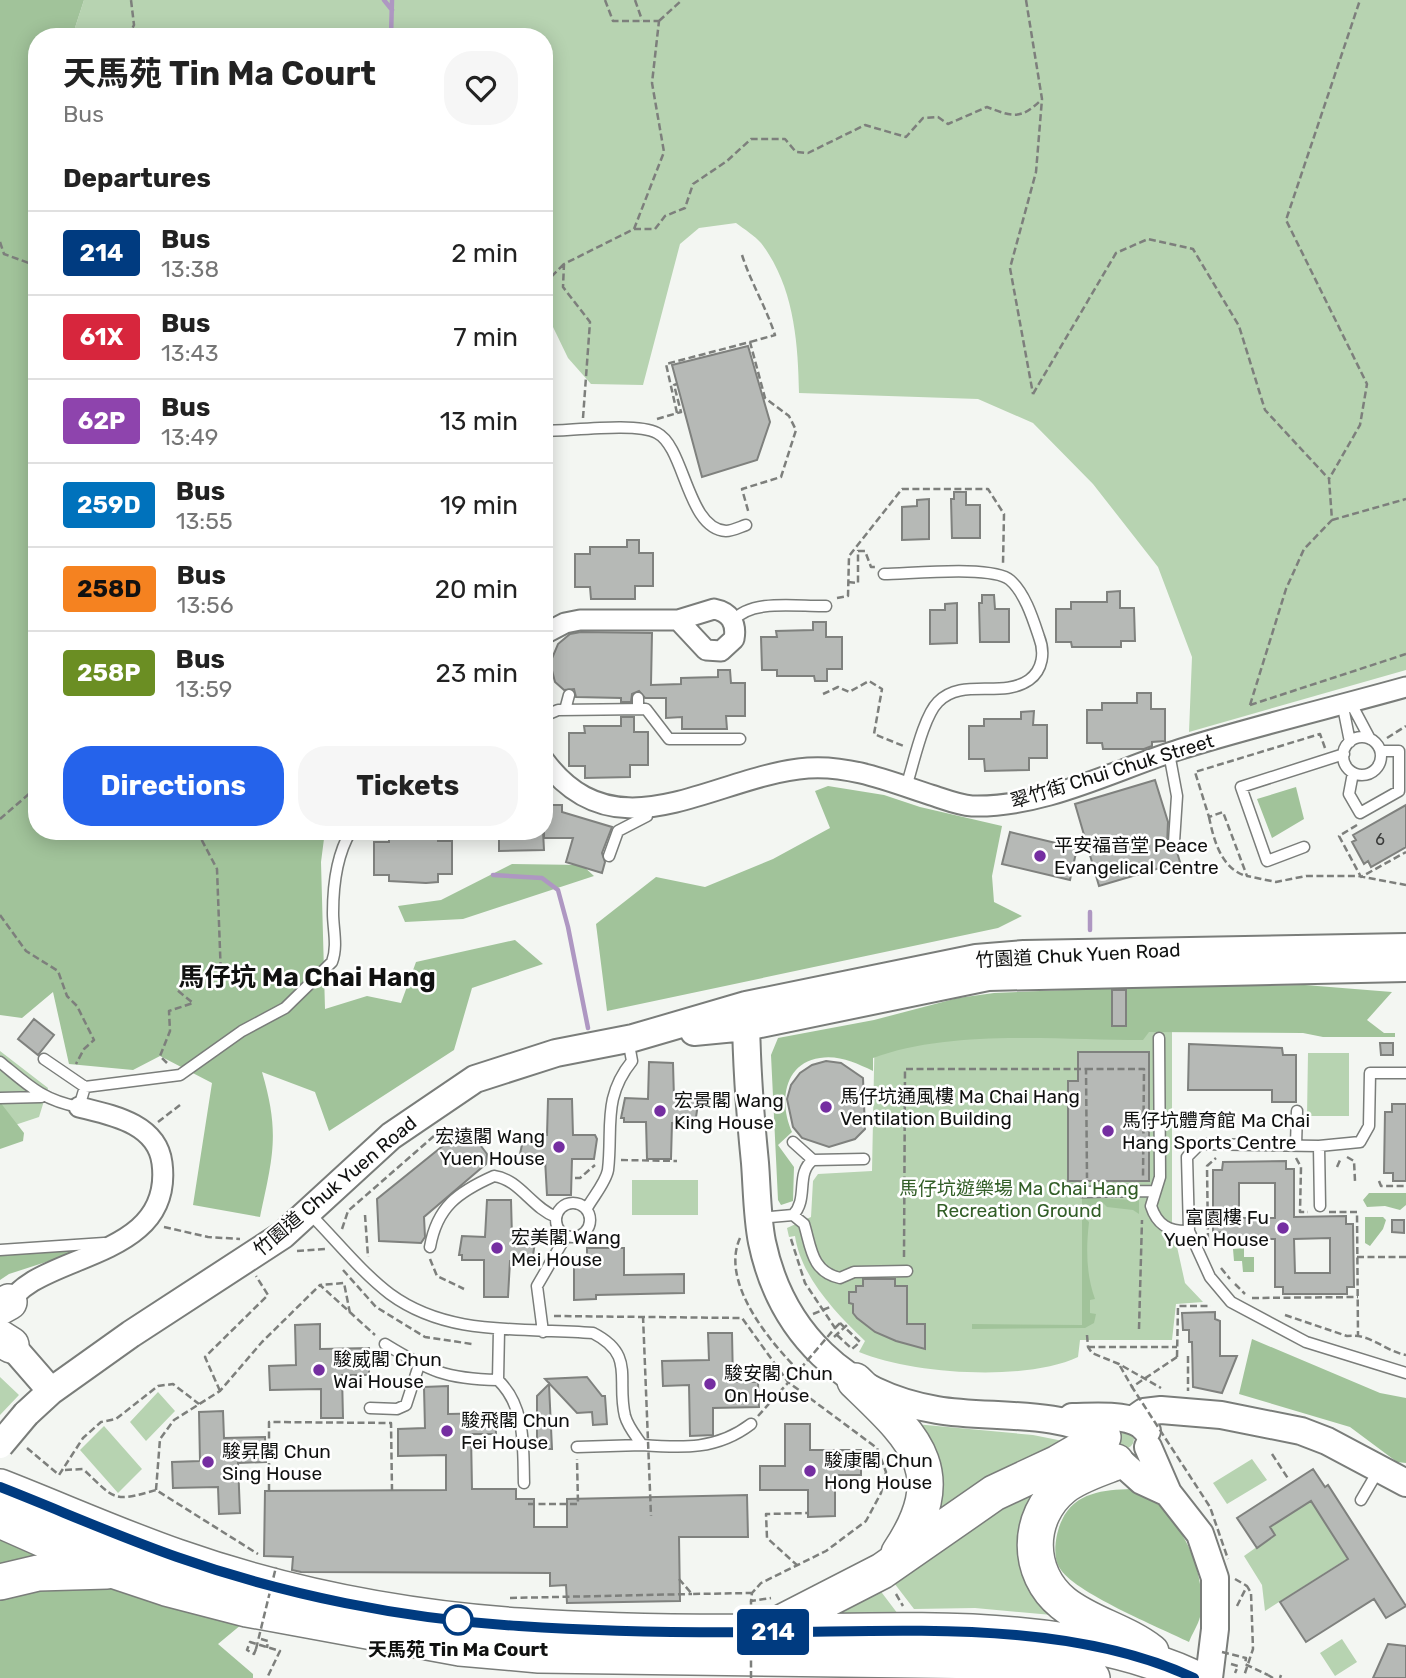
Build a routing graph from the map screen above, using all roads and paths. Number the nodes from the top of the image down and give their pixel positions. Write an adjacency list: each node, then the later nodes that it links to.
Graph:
1 (131, 0): 9 (path)
2 (605, 0): 7 (path)
3 (635, 0): 7 (path)
4 (682, 0): 8 (path)
5 (1026, 0): 10 (path)
6 (1360, 0): 23 (path)
7 (642, 22): 8 (path)
8 (659, 22): 11 (path)
9 (132, 28)
10 (1042, 99): 11 (path); 23 (path)
11 (634, 229): 15 (path)
12 (0, 242): 14 (path)
13 (742, 255): 17 (path)
14 (28, 263)
15 (564, 264): 16 (path); 21 (path)
16 (553, 275)
17 (750, 342): 19 (path); 26 (path)
18 (677, 384): 19 (path)
19 (677, 413): 20 (path)
20 (638, 427): 21 (lane); 26 (lane)
21 (582, 430): 22 (lane)
22 (553, 431)
23 (1329, 480): 25 (path)
24 (1406, 499): 25 (path)
25 (1332, 520): 34 (path)
26 (746, 525)
27 (1003, 567): 29 (path)
28 (883, 570): 29 (path); 55 (lane)
29 (848, 582): 30 (path)
30 (831, 606): 32 (lane)
31 (678, 620): 32 (street); 32 (street); 33 (street)
32 (733, 621)
33 (553, 629)
34 (1406, 654)
35 (1406, 687): 39 (street, 翠竹街 Chui Chuk Street)
36 (823, 694): 49 (path)
37 (569, 695): 41 (lane)
38 (638, 698): 40 (lane)
39 (1347, 703): 46 (lane); 47 (lane); 51 (street, 翠竹街 Chui Chuk Street)
40 (638, 709): 41 (lane); 44 (lane)
41 (565, 710): 42 (lane)
42 (553, 713)
43 (1406, 726): 45 (path)
44 (740, 739)
45 (1384, 739)
46 (1371, 740): 47 (lane); 50 (lane)
47 (1350, 741): 52 (lane)
48 (1330, 747): 58 (path)
49 (909, 748)
50 (1381, 751): 54 (lane); 54 (lane)
51 (1169, 753): 55 (street, 翠竹街 Chui Chuk Street); 63 (lane)
52 (1344, 754): 54 (lane); 64 (lane)
53 (553, 770): 57 (street, 翠竹街 Chui Chuk Street)
54 (1353, 773)
55 (906, 787): 57 (street, 翠竹街 Chui Chuk Street)
56 (28, 795): 59 (path)
57 (647, 809): 66 (lane)
58 (1209, 817): 67 (path); 67 (path)
59 (0, 819)
60 (1361, 823): 68 (path)
61 (202, 840): 80 (path)
62 (348, 840): 80 (lane)
63 (1174, 842)
64 (1304, 847)
65 (1406, 852): 68 (path)
66 (610, 856)
67 (1247, 876): 68 (path)
68 (1361, 877): 69 (path)
69 (1406, 885)
70 (0, 915): 81 (path)
71 (1406, 947): 73 (main road, 竹園道 Chuk Yuen Road)
72 (1406, 968): 73 (main road, 竹園道 Chuk Yuen Road)
73 (746, 1016): 74 (main road, 竹園道 Chuk Yuen Road); 116 (main road)
74 (631, 1038): 96 (lane); 112 (main road, 竹園道 Chuk Yuen Road)
75 (1159, 1038): 107 (lane)
76 (44, 1059): 81 (lane)
77 (0, 1062): 83 (lane)
78 (1086, 1069): 102 (path); 106 (path); 136 (path)
79 (1406, 1073): 92 (lane)
80 (180, 1075): 82 (lane)
81 (70, 1077): 82 (lane)
82 (85, 1087): 86 (lane)
83 (41, 1097): 84 (lane); 86 (lane)
84 (0, 1098)
85 (180, 1105): 88 (path)
86 (79, 1107): 125 (street)
87 (1297, 1111): 91 (lane)
88 (153, 1125)
89 (442, 1128): 119 (path)
90 (793, 1142): 97 (lane)
91 (1296, 1145): 92 (lane); 118 (lane)
92 (1319, 1146): 109 (lane)
93 (1220, 1157): 124 (path)
94 (1296, 1158): 99 (path)
95 (864, 1159): 97 (lane)
96 (608, 1160): 98 (path); 101 (path); 110 (lane)
97 (813, 1160): 114 (lane)
98 (677, 1161)
99 (1301, 1167)
100 (1337, 1167): 103 (path)
101 (575, 1178)
102 (1099, 1178)
103 (1355, 1181)
104 (1379, 1181): 105 (path)
105 (1406, 1186)
106 (1142, 1191): 107 (lane); 108 (lane); 153 (path)
107 (1154, 1191): 118 (lane)
108 (1083, 1192)
109 (1320, 1206)
110 (587, 1208): 115 (lane); 120 (lane)
111 (1344, 1212): 131 (path)
112 (309, 1213): 154 (lane); 174 (main road, 竹園道 Chuk Yuen Road)
113 (365, 1215): 129 (path)
114 (793, 1215): 116 (lane); 136 (lane)
115 (556, 1217): 120 (lane); 126 (lane)
116 (760, 1218): 170 (main road)
117 (156, 1225): 123 (path)
118 (1189, 1231): 168 (lane)
119 (345, 1235)
120 (566, 1236): 155 (lane)
121 (740, 1236): 167 (path)
122 (781, 1240): 152 (path, bridge)
123 (244, 1241)
124 (1208, 1243)
125 (114, 1245): 128 (lane); 143 (street)
126 (430, 1247): 139 (path)
127 (325, 1249): 130 (path)
128 (0, 1250)
129 (360, 1252)
130 (287, 1253)
131 (1357, 1257): 132 (path); 141 (path)
132 (1406, 1257)
133 (1218, 1265): 142 (path)
134 (342, 1269): 160 (path)
135 (264, 1270): 137 (path)
136 (906, 1271)
137 (256, 1276)
138 (320, 1285): 147 (path); 147 (path); 173 (path)
139 (464, 1289)
140 (268, 1296): 173 (path)
141 (1357, 1297): 142 (path); 157 (path)
142 (1250, 1298): 144 (path)
143 (5, 1304): 158 (street)
144 (1261, 1304)
145 (1211, 1306): 162 (path)
146 (830, 1307): 148 (path)
147 (350, 1313): 159 (path)
148 (810, 1315)
149 (1284, 1315): 157 (path)
150 (643, 1316): 196 (path, bridge)
151 (847, 1325): 152 (path, bridge)
152 (835, 1328): 167 (path, bridge)
153 (1139, 1329)
154 (499, 1330): 155 (lane); 169 (lane)
155 (542, 1332): 181 (lane)
156 (1087, 1335): 161 (path)
157 (1358, 1335): 163 (path)
158 (5, 1342): 174 (main road)
159 (385, 1344): 166 (lane)
160 (472, 1344)
161 (1088, 1347): 162 (path); 165 (path)
162 (1177, 1347): 171 (path, bridge)
163 (1406, 1355)
164 (1188, 1356): 176 (path)
165 (1119, 1364): 171 (path); 172 (path)
166 (419, 1365): 169 (lane); 177 (lane)
167 (799, 1371): 178 (path, bridge)
168 (1406, 1373)
169 (498, 1380): 187 (lane)
170 (855, 1381): 179 (main road); 202 (highway)
171 (1132, 1387): 199 (path, bridge)
172 (1164, 1390)
173 (220, 1391): 175 (path)
174 (48, 1393): 180 (main road, 竹園道 Chuk Yuen Road, bridge)
175 (199, 1404): 184 (path); 189 (path)
176 (1191, 1407): 179 (main road); 185 (main road)
177 (370, 1408)
178 (751, 1424): 181 (lane)
179 (1127, 1441): 199 (main road); 202 (highway); 214 (highway)
180 (10, 1443): 184 (path)
181 (642, 1445): 182 (lane)
182 (577, 1447): 194 (path)
183 (1272, 1454): 186 (path)
184 (63, 1470): 189 (path)
185 (1378, 1470): 188 (main road); 193 (lane)
186 (1289, 1480)
187 (524, 1483)
188 (1406, 1483)
189 (156, 1490): 197 (path)
190 (392, 1490): 191 (path)
191 (269, 1491)
192 (4, 1495): 201 (highway); 209 (highway)
193 (1361, 1500)
194 (528, 1504)
195 (807, 1513): 200 (path)
196 (651, 1516)
197 (265, 1559)
198 (277, 1559): 212 (path, bridge)
199 (1218, 1561): 211 (main road)
200 (798, 1566)
201 (115, 1571): 204 (highway); 219 (highway)
202 (892, 1576): 207 (path); 209 (highway)
203 (679, 1580): 205 (path)
204 (0, 1582)
205 (692, 1594): 206 (path); 209 (path)
206 (505, 1599)
207 (902, 1604)
208 (1233, 1613): 216 (path)
209 (756, 1617): 214 (highway); 218 (path, bridge)
210 (268, 1641): 212 (path)
211 (1214, 1644): 220 (main road); 221 (main road); 222 (path, bridge)
212 (267, 1648): 217 (path)
213 (1231, 1664): 215 (path)
214 (1182, 1672)
215 (1235, 1673)
216 (1244, 1676)
217 (267, 1678)
218 (751, 1678)
219 (1092, 1678)
220 (1202, 1678)
221 (1209, 1678)
222 (1273, 1678)

